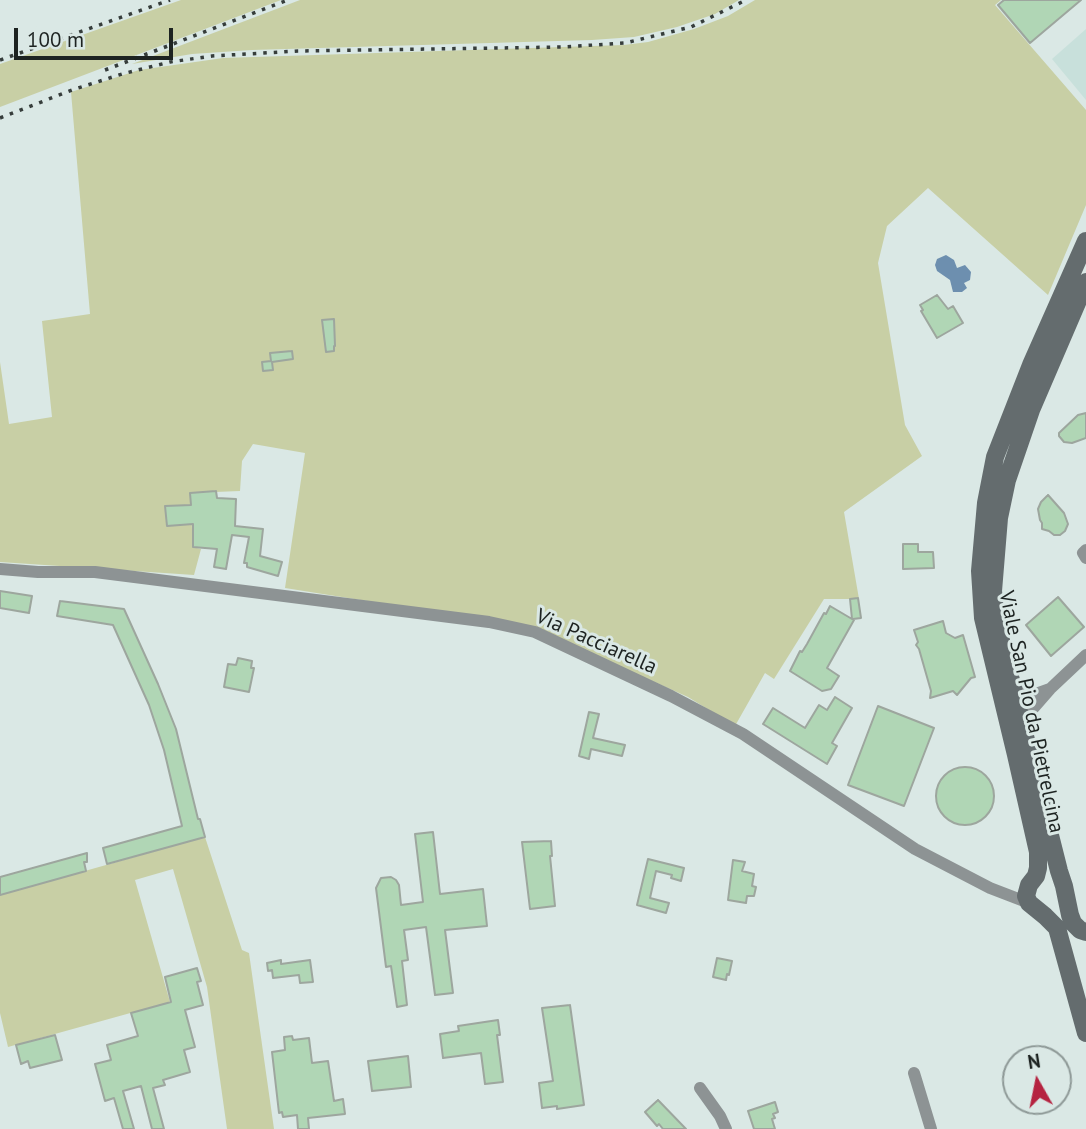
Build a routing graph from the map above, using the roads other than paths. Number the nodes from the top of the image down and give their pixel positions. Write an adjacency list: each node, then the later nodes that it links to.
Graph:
1 (1086, 241): 9 (main road, Viale San Pio da Pietrelcina)
2 (1086, 282): 5 (main road, Viale San Pio da Pietrelcina)
3 (0, 569): 9 (street, Via Pacciarella)
4 (1086, 655): 6 (street)
5 (1013, 687): 6 (street); 7 (main road, Viale San Pio da Pietrelcina)
6 (1050, 689): 7 (street)
7 (1023, 726): 8 (main road, Viale San Pio da Pietrelcina)
8 (1061, 879): 9 (main road); 10 (main road, Viale San Pio da Pietrelcina)
9 (1031, 888): 11 (main road)
10 (1086, 932)
11 (1068, 966): 12 (main road); 13 (main road)
12 (1086, 975)
13 (1086, 1033)
14 (914, 1073): 17 (street)
15 (700, 1088): 16 (street)
16 (726, 1129)
17 (931, 1129)

